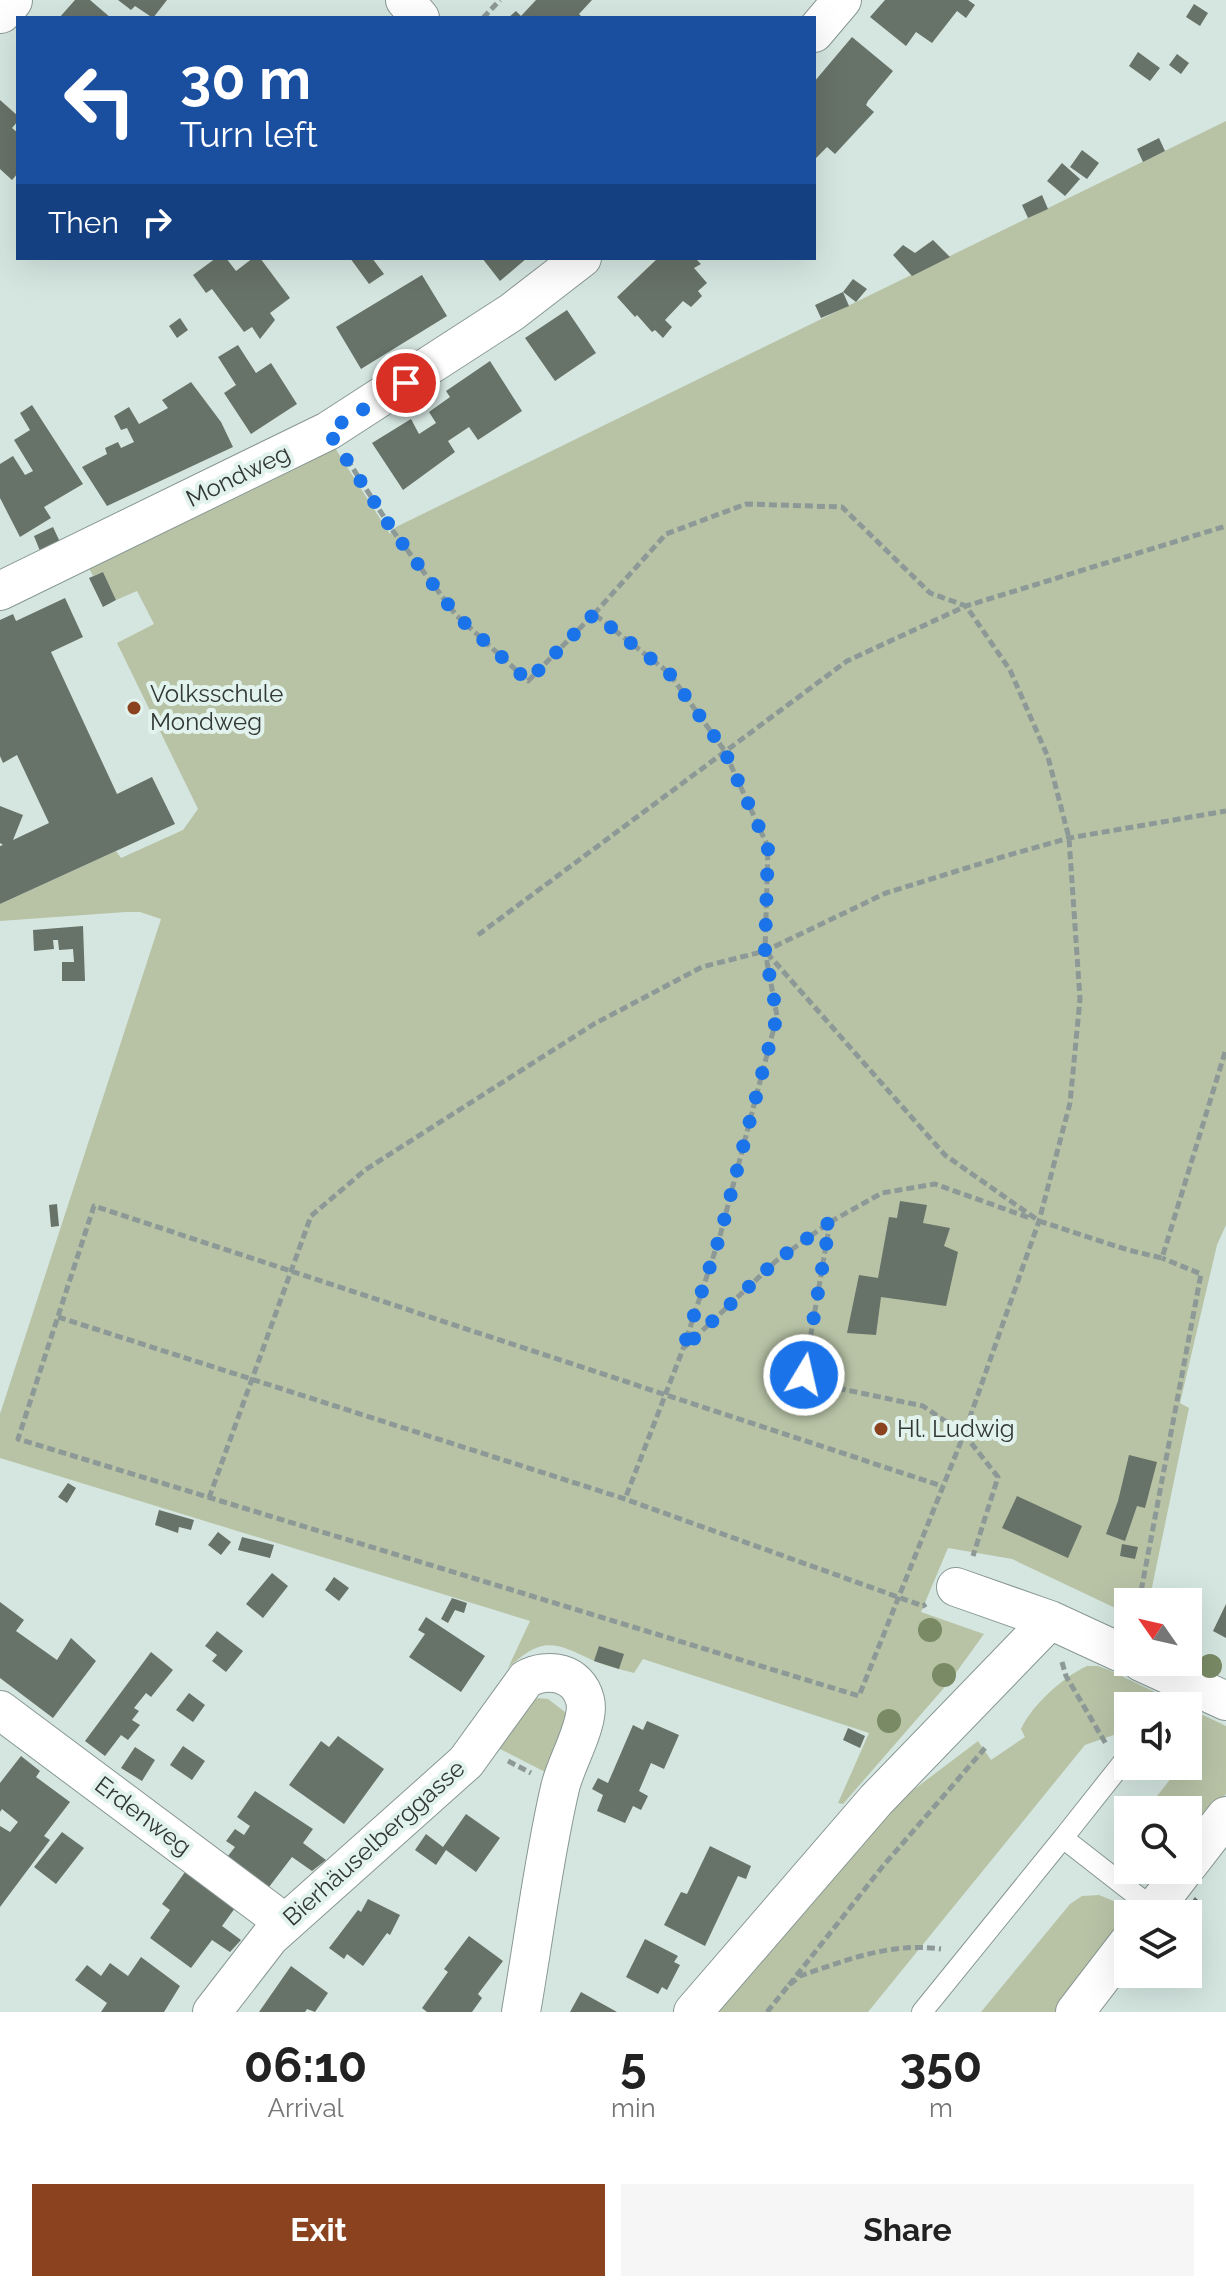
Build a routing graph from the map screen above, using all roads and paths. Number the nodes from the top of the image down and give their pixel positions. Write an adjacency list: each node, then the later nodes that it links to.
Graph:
1 (10, 0): 5 (street)
2 (405, 0): 6 (street)
3 (500, 0): 7 (path)
4 (842, 0): 8 (street)
5 (0, 11)
6 (418, 16)
7 (485, 16)
8 (816, 31)
9 (579, 260): 10 (street, Mondweg)
10 (328, 431): 12 (street, Mondweg); 14 (path)
11 (1226, 526): 13 (path)
12 (0, 591)
13 (966, 606): 14 (path); 15 (path); 17 (path)
14 (594, 614): 15 (path)
15 (724, 750): 18 (path); 19 (path)
16 (1226, 811): 17 (path)
17 (1069, 838): 19 (path); 21 (path)
18 (478, 935)
19 (765, 951): 21 (path); 24 (path); 26 (path)
20 (1226, 1049): 23 (path)
21 (1039, 1221): 22 (path); 23 (path); 29 (path)
22 (830, 1222): 26 (path); 29 (path)
23 (1162, 1258): 34 (path)
24 (291, 1270): 25 (path); 27 (path); 28 (path)
25 (58, 1317): 27 (path); 31 (path)
26 (683, 1349): 28 (path)
27 (249, 1380): 31 (path); 32 (path)
28 (666, 1393): 30 (path); 32 (path)
29 (964, 1434): 30 (path); 33 (path)
30 (942, 1486): 35 (path)
31 (209, 1498): 35 (path)
32 (625, 1499): 35 (path)
33 (956, 1587): 35 (path); 36 (street)
34 (1142, 1588)
35 (897, 1596)
36 (1050, 1620): 37 (street); 43 (path); 58 (street)
37 (1114, 1650)
38 (1172, 1676): 39 (street)
39 (1226, 1701)
40 (0, 1710): 52 (street, Erdenweg)
41 (479, 1746): 45 (path); 45 (street, Bierhäuselberggasse); 52 (street, Bierhäuselberggasse)
42 (985, 1748): 55 (path)
43 (1114, 1751)
44 (1114, 1774): 47 (lane)
45 (560, 1788): 57 (street, Bierhäuselberggasse)
46 (1226, 1816): 48 (street)
47 (1063, 1838): 50 (lane); 53 (lane)
48 (1202, 1847)
49 (1173, 1884): 51 (street)
50 (1138, 1900)
51 (1161, 1900)
52 (285, 1923): 56 (street, Bierhäuselberggasse)
53 (970, 1953): 55 (path); 60 (lane)
54 (1114, 1961): 61 (street)
55 (789, 1985): 59 (path)
56 (212, 2012)
57 (521, 2012)
58 (693, 2012)
59 (767, 2012)
60 (922, 2012)
61 (1075, 2012)

